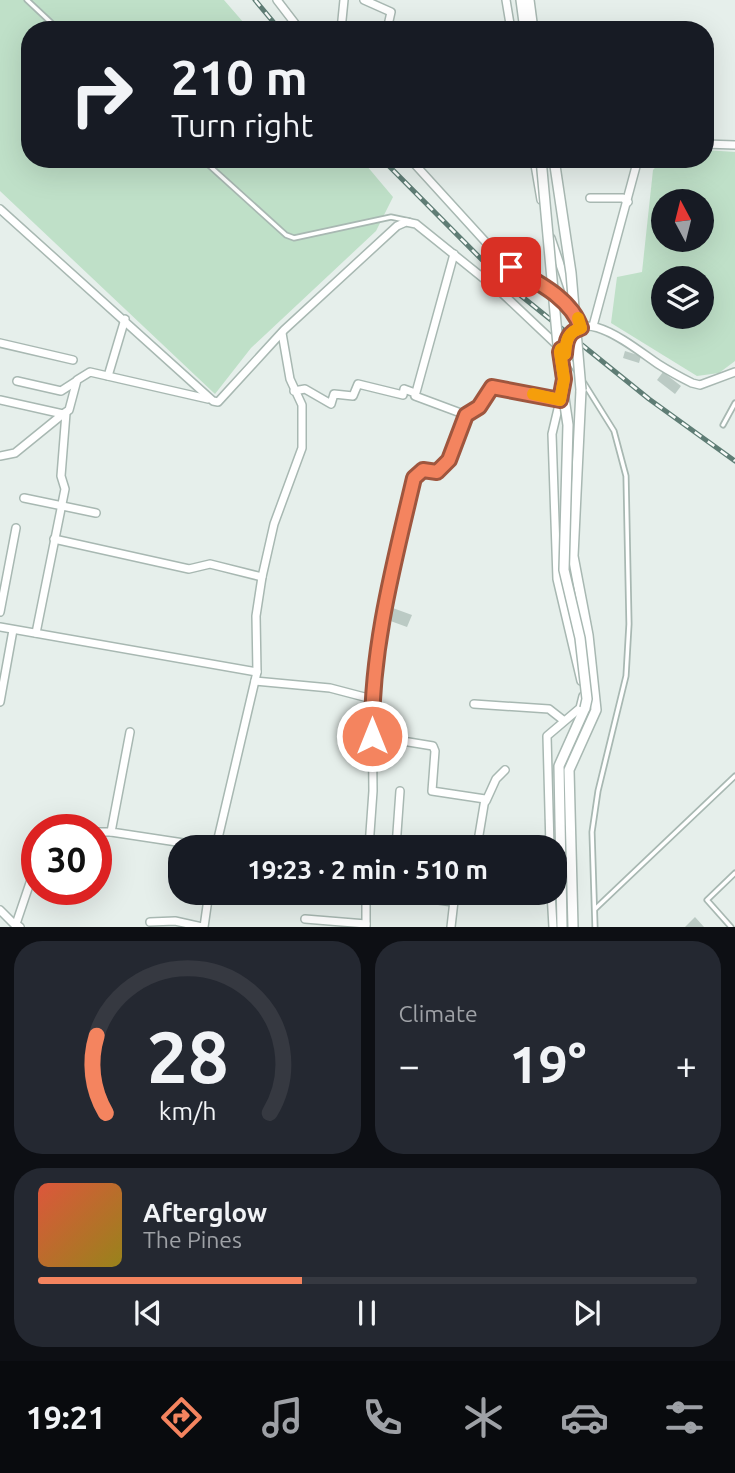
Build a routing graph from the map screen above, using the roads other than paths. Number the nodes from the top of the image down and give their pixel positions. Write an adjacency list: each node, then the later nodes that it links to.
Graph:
1 (27, 0): 8 (lane)
2 (276, 0): 9 (street)
3 (345, 0): 10 (street)
4 (364, 0): 11 (street)
5 (506, 0): 12 (street)
6 (521, 0): 13 (street)
7 (529, 0): 14 (street)
8 (49, 21)
9 (292, 21)
10 (342, 21)
11 (389, 21)
12 (510, 21)
13 (524, 21)
14 (532, 21)
15 (714, 144): 16 (street)
16 (735, 145)
17 (212, 168): 26 (lane)
18 (419, 168): 28 (street)
19 (536, 168): 28 (street)
20 (542, 168): 68 (street, bridge)
21 (555, 168): 69 (street, bridge)
22 (636, 168): 24 (street)
23 (590, 198): 24 (street)
24 (628, 202): 30 (street)
25 (0, 209): 29 (street)
26 (411, 222): 27 (street); 32 (street)
27 (454, 254): 34 (street); 41 (street)
28 (576, 313): 31 (street)
29 (125, 319): 37 (street); 42 (street)
30 (593, 326): 31 (street); 36 (street)
31 (581, 328): 34 (street)
32 (282, 333): 40 (street); 42 (street)
33 (0, 344): 35 (street)
34 (563, 351): 44 (street); 88 (lane)
35 (73, 360)
36 (735, 372)
37 (107, 376): 38 (street); 42 (street)
38 (77, 380): 39 (street); 46 (street)
39 (17, 382)
40 (294, 391): 41 (street); 55 (street)
41 (415, 393): 47 (street)
42 (209, 399)
43 (0, 400): 46 (street)
44 (560, 400): 47 (street); 65 (street)
45 (735, 403): 48 (lane)
46 (64, 414): 49 (street); 51 (street)
47 (466, 415): 62 (street)
48 (723, 425)
49 (0, 456)
50 (24, 498): 51 (street)
51 (61, 506): 52 (street); 54 (street)
52 (96, 513)
53 (16, 528): 56 (street)
54 (54, 538): 55 (street); 59 (street)
55 (262, 578): 60 (street)
56 (0, 612)
57 (0, 626): 58 (street)
58 (13, 630): 59 (street); 63 (street)
59 (36, 633): 60 (street)
60 (257, 672): 61 (street)
61 (255, 681): 62 (street); 76 (street)
62 (372, 699): 67 (street)
63 (0, 702)
64 (474, 704): 65 (street)
65 (563, 720): 80 (street)
66 (130, 732): 74 (street)
67 (372, 736): 73 (street); 77 (street)
68 (568, 743): 69 (street); 97 (street)
69 (578, 749): 98 (street)
70 (505, 769): 73 (street)
71 (735, 776): 88 (lane)
72 (400, 791): 78 (street)
73 (486, 800): 79 (street)
74 (112, 827)
75 (112, 832): 81 (street)
76 (219, 835)
77 (369, 835)
78 (397, 835)
79 (479, 835)
80 (550, 835)
81 (168, 841)
82 (735, 873): 100 (lane)
83 (24, 905): 93 (street)
84 (207, 905): 94 (street)
85 (366, 905): 92 (street)
86 (453, 905): 95 (street)
87 (552, 905): 96 (street)
88 (595, 909): 99 (lane)
89 (0, 910): 93 (street)
90 (305, 919): 92 (street)
91 (150, 922): 94 (street)
92 (366, 925)
93 (18, 926)
94 (203, 927)
95 (451, 927)
96 (553, 927)
97 (562, 927)
98 (573, 927)
99 (596, 927)
100 (732, 927)

